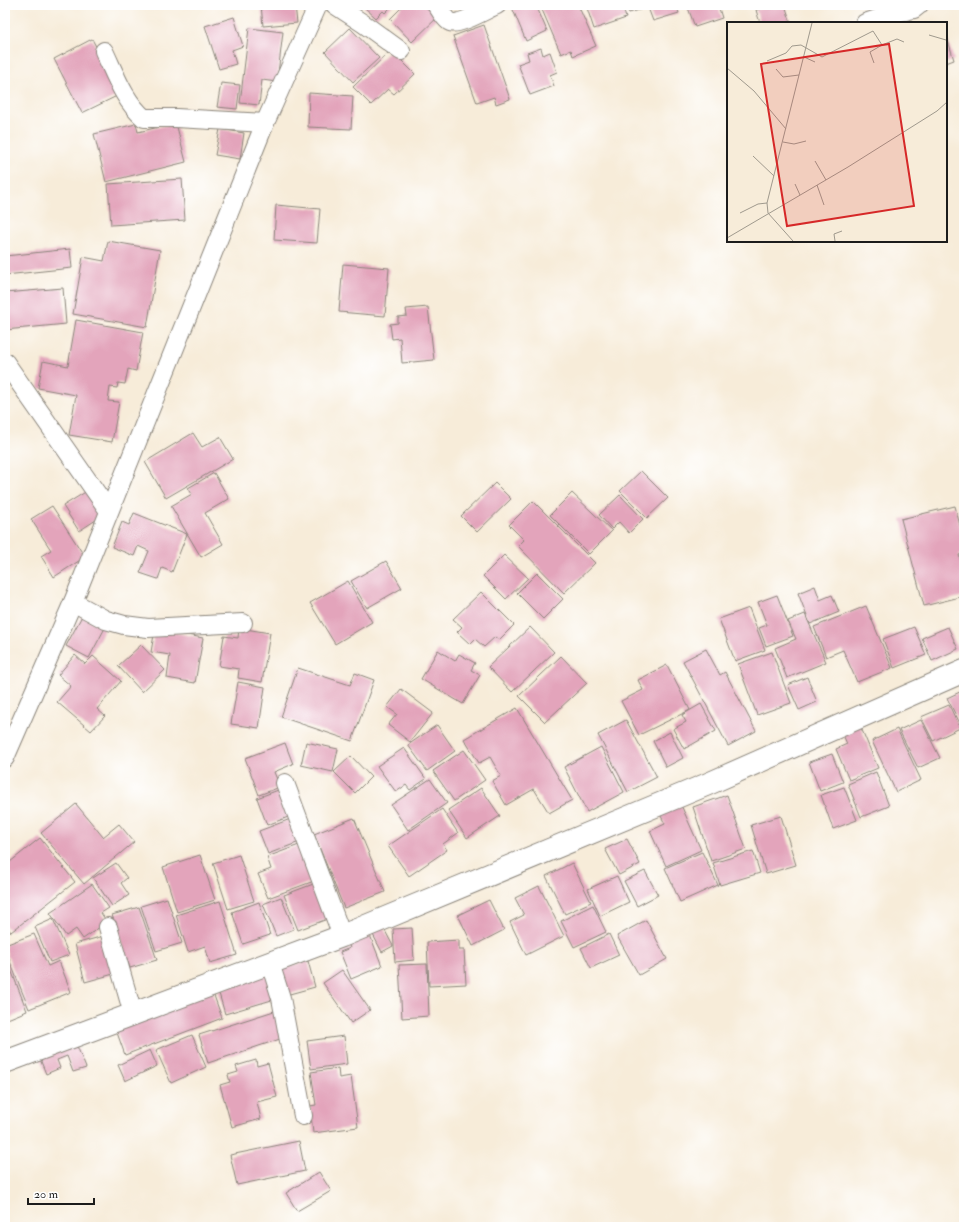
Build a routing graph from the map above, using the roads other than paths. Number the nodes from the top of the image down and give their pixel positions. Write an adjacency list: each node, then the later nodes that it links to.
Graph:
1 (318, 5): 9 (street)
2 (335, 5): 8 (street)
3 (436, 5): 4 (street)
4 (497, 5)
5 (919, 5): 6 (street)
6 (868, 22)
7 (104, 51): 9 (street)
8 (401, 51)
9 (265, 123): 11 (street)
10 (5, 362): 11 (street)
11 (109, 511): 12 (street)
12 (73, 602): 13 (street); 15 (street)
13 (243, 623)
14 (964, 671): 18 (street)
15 (5, 758)
16 (285, 783): 18 (street)
17 (108, 927): 20 (street)
18 (342, 936): 19 (street)
19 (270, 963): 20 (street); 22 (street)
20 (133, 1014): 21 (street)
21 (5, 1062)
22 (303, 1116)

